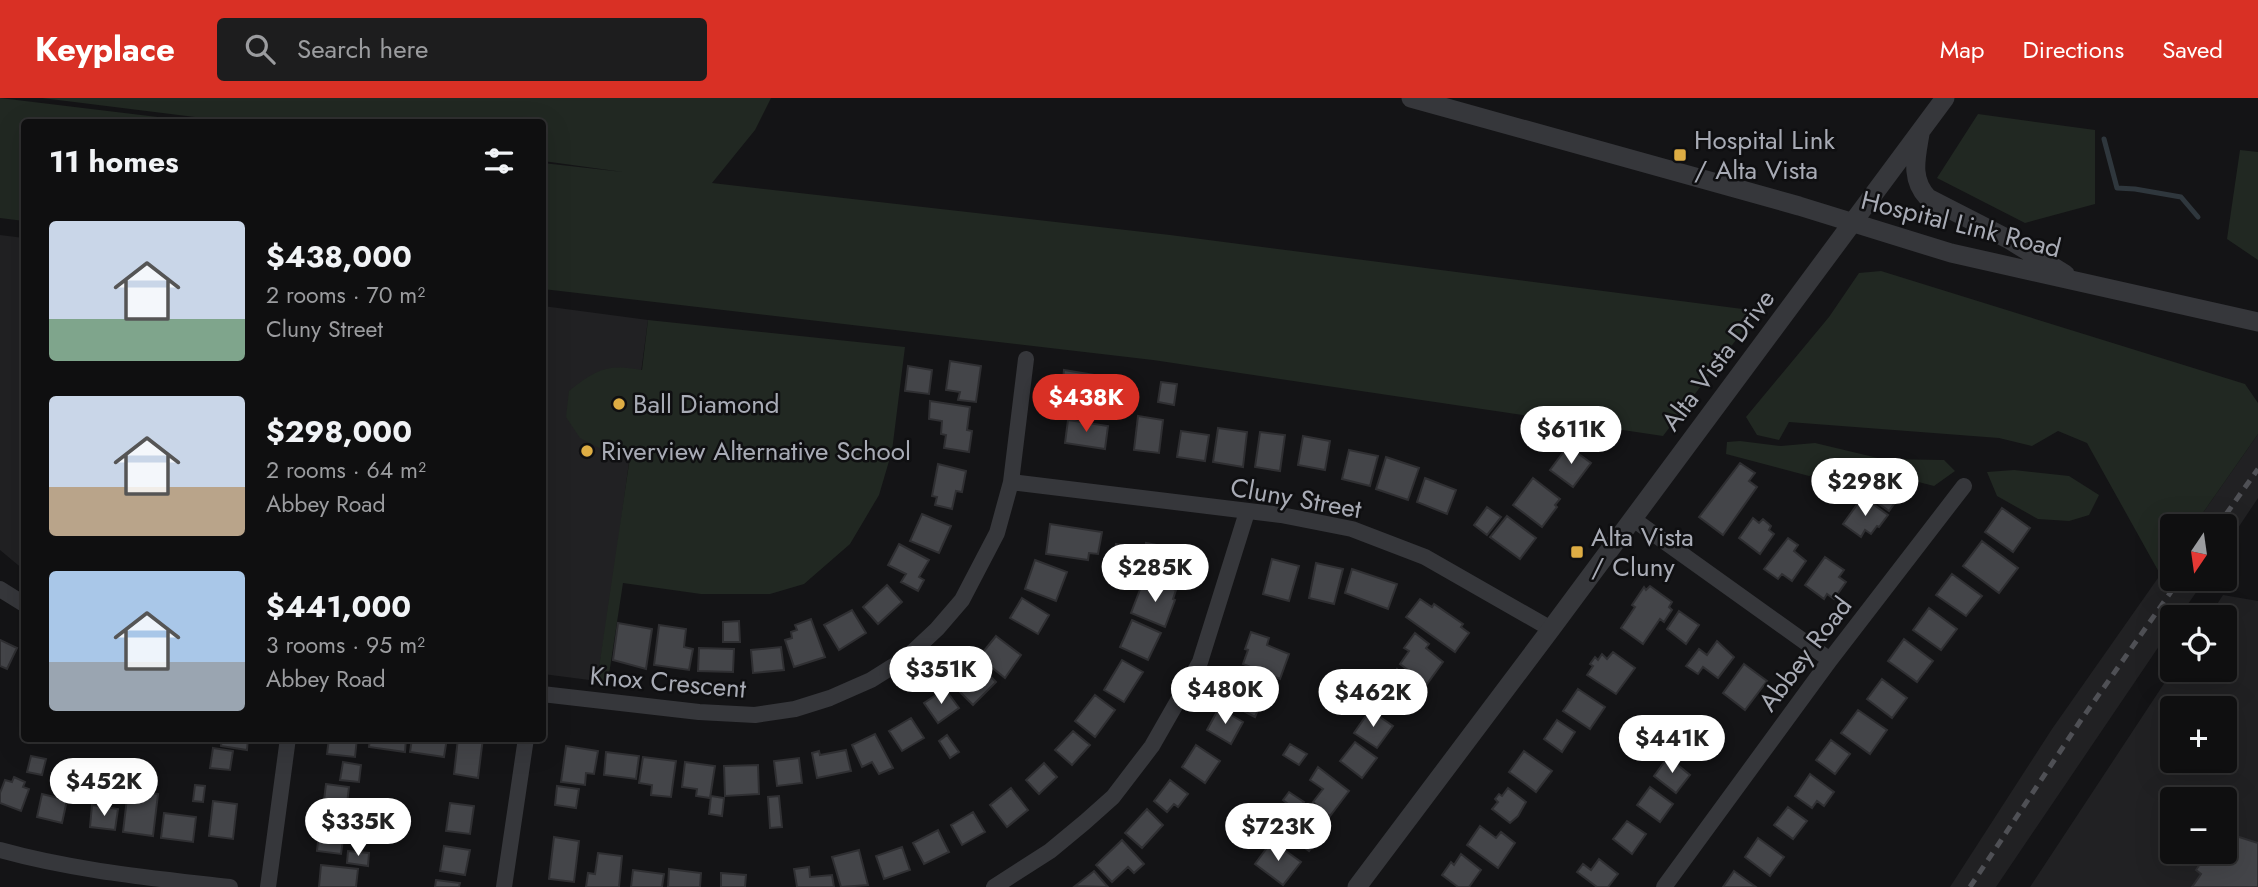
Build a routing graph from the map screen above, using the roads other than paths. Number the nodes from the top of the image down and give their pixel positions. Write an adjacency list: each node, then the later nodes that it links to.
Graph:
1 (1411, 98): 4 (street, Hospital Link Road)
2 (1945, 98): 3 (street, Alta Vista Drive)
3 (1921, 131): 4 (street, Alta Vista Drive); 5 (street)
4 (1853, 224): 5 (street, Hospital Link Road); 11 (street, Alta Vista Drive)
5 (2072, 279): 6 (street, Hospital Link Road)
6 (2258, 321)
7 (1026, 359): 8 (street, Knox Crescent)
8 (1010, 482): 10 (street, Cluny Street); 16 (street, Knox Crescent)
9 (1964, 486): 15 (street, Abbey Road)
10 (1247, 512): 14 (street, Cluny Street); 23 (street)
11 (1633, 519): 14 (street, Alta Vista Drive); 15 (street)
12 (0, 589): 13 (street)
13 (21, 602)
14 (1551, 629): 24 (street, Alta Vista Drive)
15 (1830, 660): 25 (street, Abbey Road)
16 (546, 694)
17 (287, 742): 21 (street)
18 (525, 742): 22 (street)
19 (0, 850): 20 (street)
20 (230, 887)
21 (268, 887)
22 (504, 887)
23 (994, 887)
24 (1357, 887)
25 (1664, 887)

